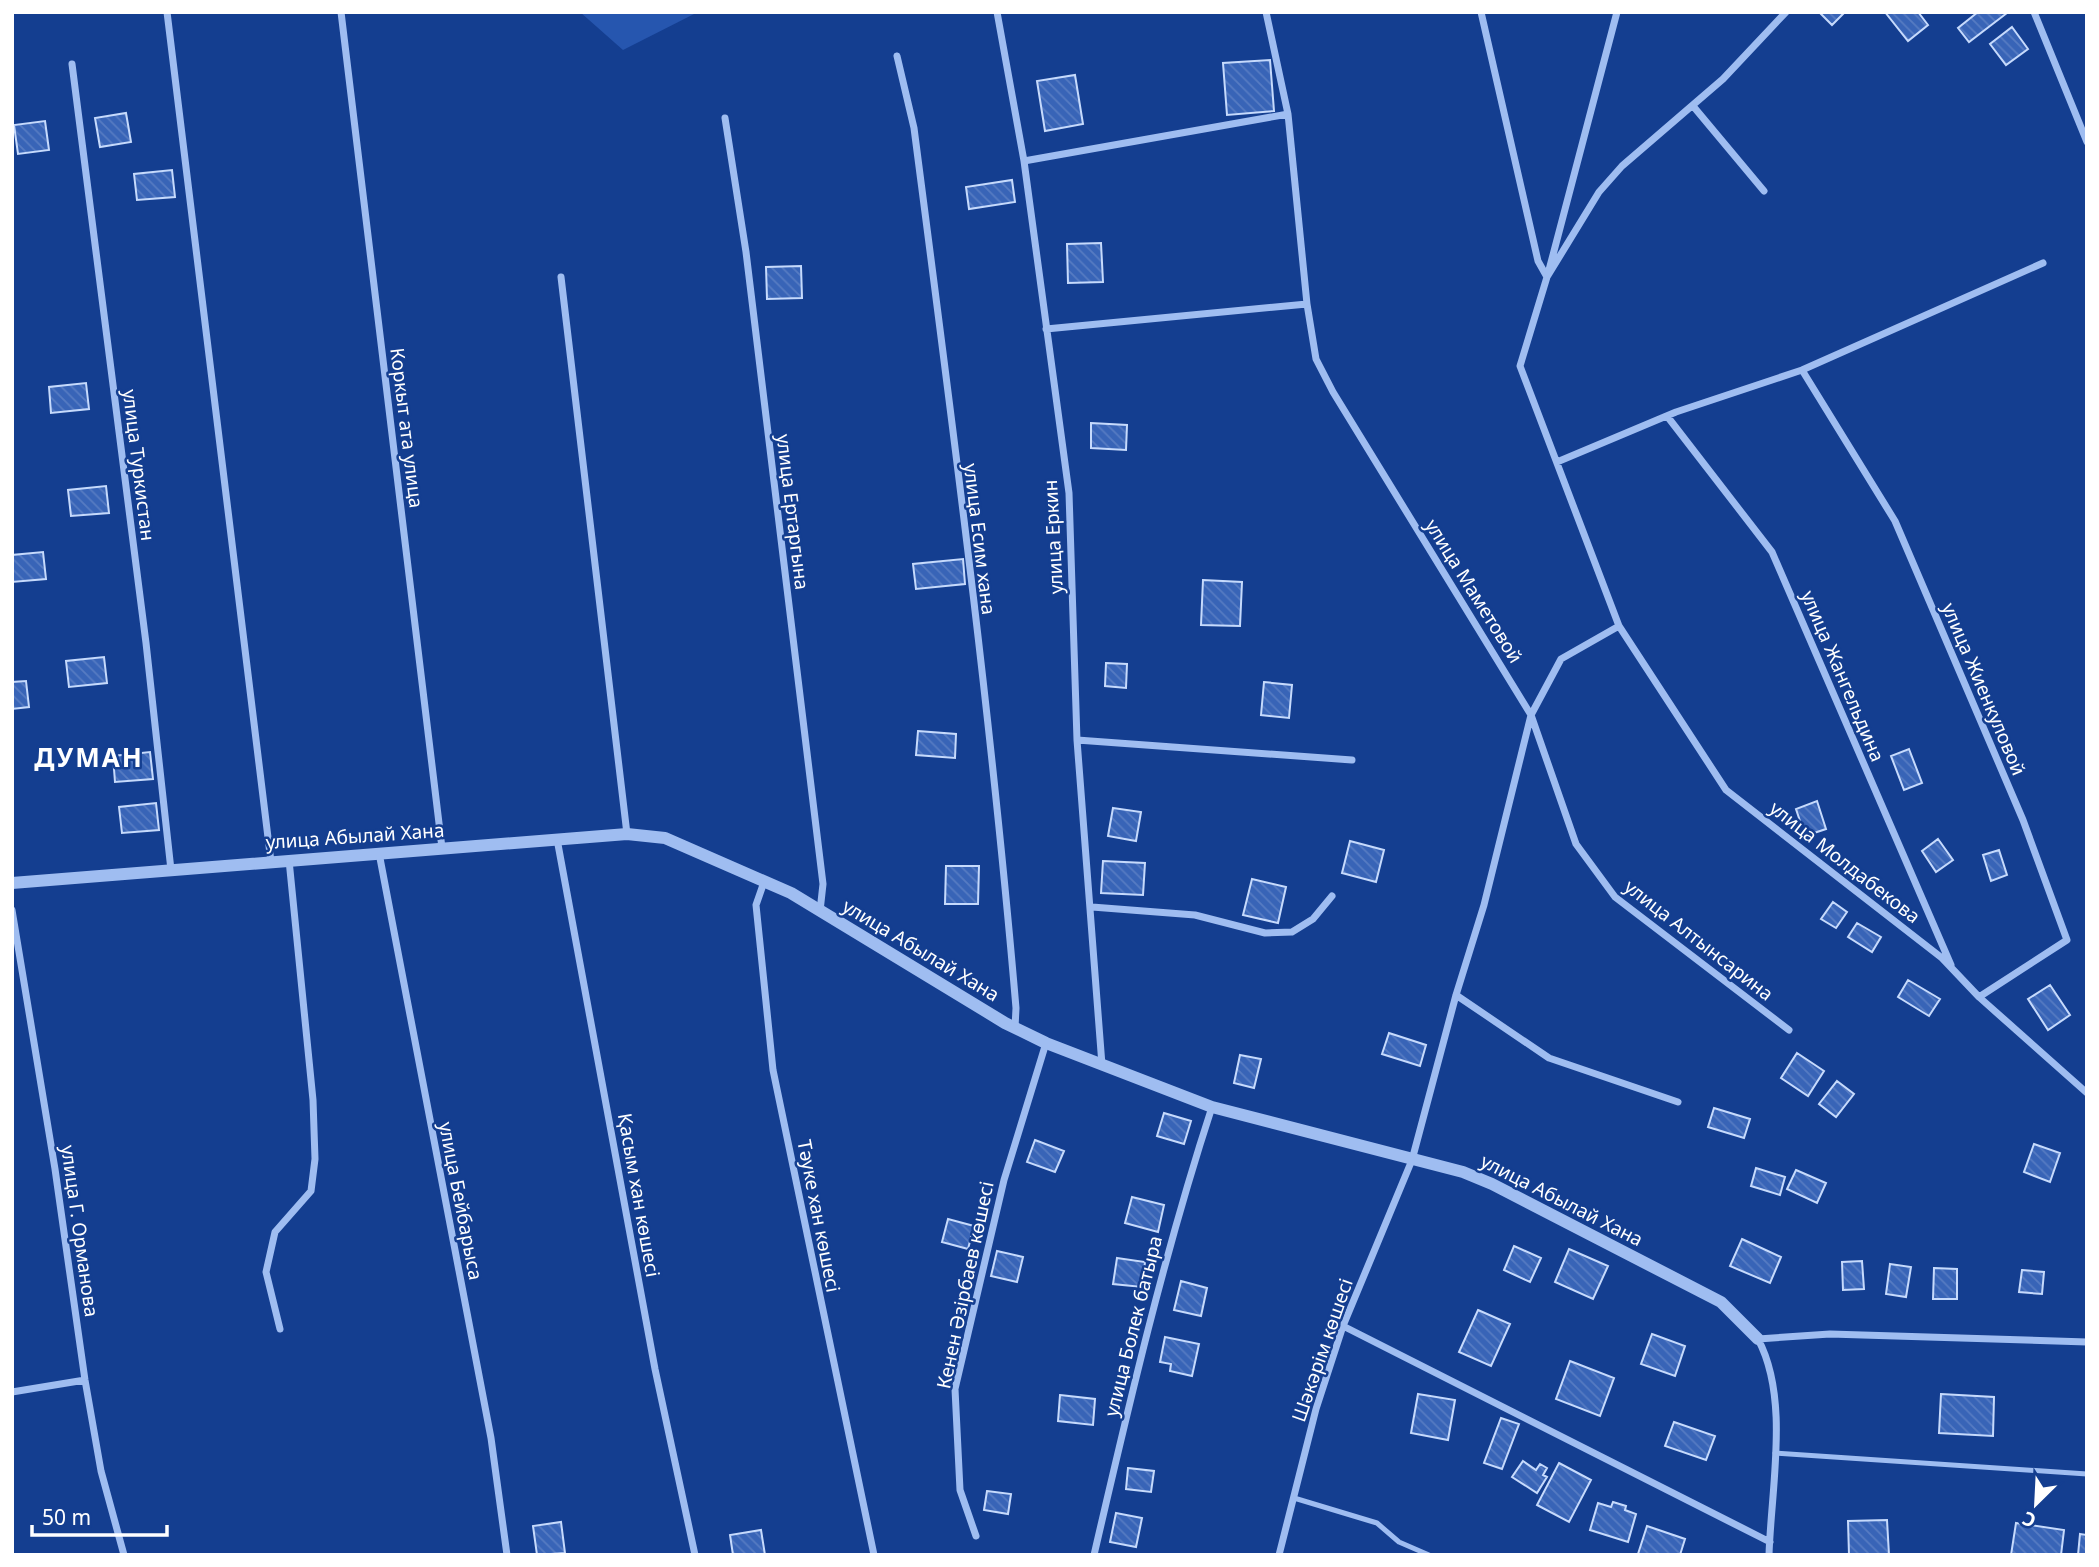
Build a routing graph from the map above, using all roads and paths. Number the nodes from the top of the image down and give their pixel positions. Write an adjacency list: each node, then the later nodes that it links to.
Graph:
1 (167, 12): 34 (street)
2 (341, 12): 31 (street, Коркыт ата улица)
3 (997, 12): 15 (street, улица Еркин)
4 (1266, 12): 12 (street, улица Маметовой)
5 (1481, 12): 19 (street)
6 (1617, 12): 19 (street)
7 (1786, 12): 11 (street)
8 (2034, 12): 14 (street)
9 (897, 56): 45 (street, улица Есим хана)
10 (72, 64): 35 (street, улица Туркистан)
11 (1693, 106): 16 (street); 19 (street)
12 (1288, 114): 15 (street); 20 (street, улица Маметовой)
13 (725, 118): 41 (street, улица Ертаргына)
14 (2087, 142)
15 (1024, 160): 21 (street, улица Еркин)
16 (1764, 191)
17 (2043, 263): 22 (street)
18 (561, 277): 29 (street)
19 (1547, 277): 24 (street, улица Молдабекова)
20 (1307, 304): 21 (street); 26 (street, улица Маметовой)
21 (1046, 329): 27 (street, улица Еркин)
22 (1802, 370): 23 (street); 44 (street, улица Жиенкуловой)
23 (1667, 416): 24 (street); 42 (street, улица Жангельдина)
24 (1557, 462): 25 (street, улица Молдабекова)
25 (1619, 626): 26 (street); 42 (street, улица Молдабекова)
26 (1531, 715): 43 (street); 46 (street, улица Алтынсарина)
27 (1077, 740): 28 (street); 39 (street, улица Еркин)
28 (1352, 760)
29 (627, 834): 30 (street, улица Абылай Хана); 36 (street, улица Абылай Хана)
30 (557, 839): 31 (street, улица Абылай Хана); 66 (street, Қасым хан көшесі)
31 (442, 848): 32 (street, улица Абылай Хана)
32 (379, 853): 33 (street, улица Абылай Хана); 65 (street, улица Бейбарыса)
33 (289, 860): 34 (street, улица Абылай Хана); 54 (street)
34 (271, 862): 35 (street, улица Абылай Хана)
35 (171, 870): 37 (street, улица Абылай Хана)
36 (764, 881): 41 (street, улица Абылай Хана); 67 (street, Тәуке хан көшесі)
37 (12, 883)
38 (1332, 896): 39 (street)
39 (1091, 907): 48 (street, улица Еркин)
40 (12, 911): 57 (street, улица Г. Орманова)
41 (820, 911): 45 (street, улица Абылай Хана)
42 (1954, 971): 44 (street, улица Молдабекова)
43 (1456, 995): 50 (street); 52 (street)
44 (1979, 997): 49 (street, улица Молдабекова)
45 (1015, 1028): 47 (street, улица Абылай Хана)
46 (1789, 1030)
47 (1046, 1043): 48 (street, улица Абылай Хана); 62 (street, Кенен Әзірбаев көшесі)
48 (1102, 1065): 51 (street, улица Абылай Хана)
49 (2087, 1093)
50 (1678, 1102)
51 (1212, 1107): 52 (street, улица Абылай Хана); 68 (street, улица Болек батыра)
52 (1412, 1160): 53 (street, Шәкәрім көшесі); 55 (street, улица Абылай Хана)
53 (1343, 1326): 61 (street, Шәкәрім көшесі); 63 (street)
54 (281, 1329)
55 (1758, 1339): 56 (street); 59 (street)
56 (2087, 1342)
57 (85, 1380): 58 (street); 64 (street, улица Г. Орманова)
58 (12, 1392)
59 (1775, 1453): 60 (lane); 63 (street)
60 (2087, 1474)
61 (1294, 1498): 69 (street, Шәкәрім көшесі); 70 (lane)
62 (976, 1536)
63 (1770, 1542): 71 (street)
64 (124, 1555)
65 (508, 1555)
66 (695, 1555)
67 (874, 1555)
68 (1094, 1555)
69 (1279, 1555)
70 (1429, 1555)
71 (1769, 1555)

